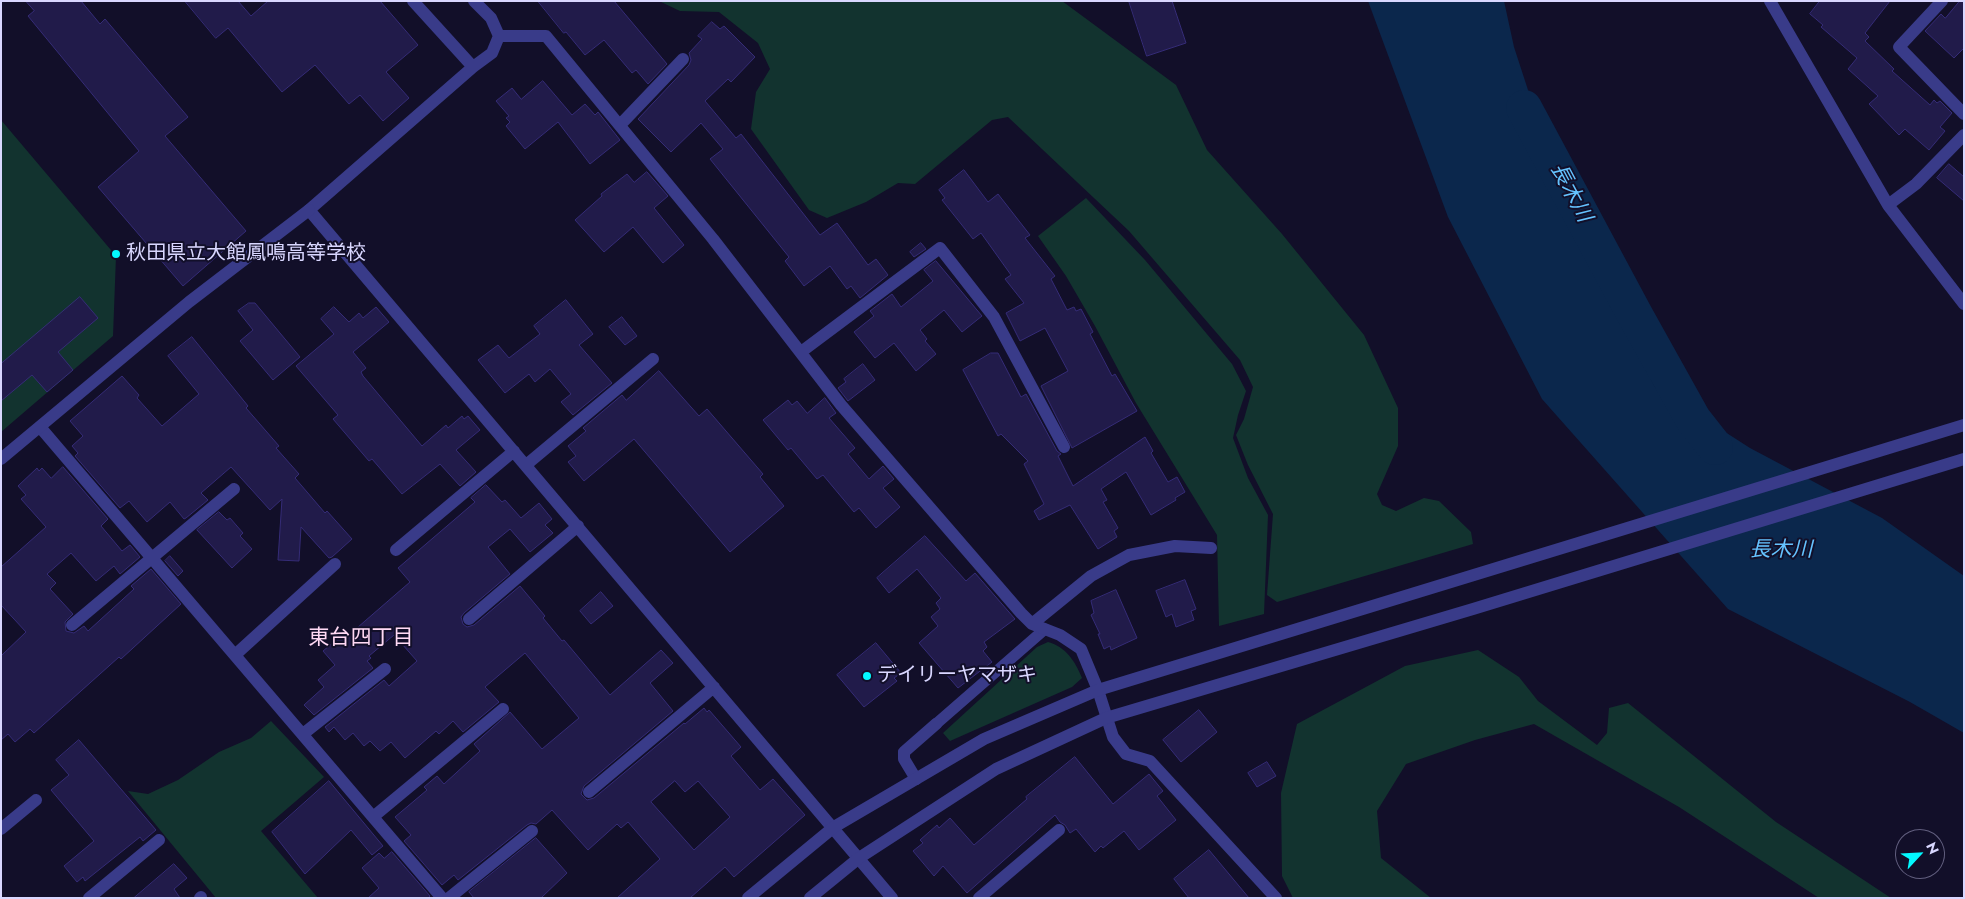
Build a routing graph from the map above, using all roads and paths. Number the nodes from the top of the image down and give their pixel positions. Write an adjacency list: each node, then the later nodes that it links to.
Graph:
1 (413, 1): 7 (street)
2 (474, 1): 5 (street)
3 (1770, 1): 11 (street)
4 (1942, 1): 8 (street)
5 (499, 36): 7 (street); 9 (street)
6 (683, 59): 9 (street)
7 (473, 68): 12 (street)
8 (1964, 114)
9 (620, 126): 14 (street)
10 (1964, 135): 11 (street)
11 (1888, 206): 13 (street)
12 (309, 210): 17 (street); 19 (street)
13 (1964, 304)
14 (801, 352): 18 (street); 30 (street)
15 (653, 359): 22 (street)
16 (1964, 425): 36 (street)
17 (40, 427): 20 (street); 27 (street)
18 (1064, 447)
19 (514, 451): 22 (street); 26 (street)
20 (1, 459)
21 (1964, 459): 38 (street)
22 (526, 465): 24 (street)
23 (234, 489): 27 (street)
24 (578, 526): 29 (street); 35 (street)
25 (1211, 548): 30 (street)
26 (396, 550)
27 (152, 558): 31 (street); 33 (street)
28 (335, 564): 33 (street)
29 (469, 619)
30 (1032, 624): 32 (street)
31 (72, 625)
32 (1044, 629): 36 (street); 39 (lane)
33 (235, 655): 40 (street)
34 (385, 669): 40 (street)
35 (714, 687): 42 (street); 45 (street)
36 (1098, 690): 38 (street); 41 (street)
37 (503, 710): 44 (street)
38 (1106, 718): 50 (street); 58 (street)
39 (936, 724): 41 (street)
40 (303, 734): 44 (street)
41 (916, 779): 45 (street)
42 (589, 792)
43 (36, 800): 46 (street)
44 (373, 817): 52 (street)
45 (834, 827): 50 (street); 54 (street)
46 (1, 829)
47 (1059, 830): 57 (street)
48 (532, 831): 53 (street)
49 (158, 840): 51 (street)
50 (859, 858): 55 (street); 56 (street)
51 (89, 898)
52 (442, 898)
53 (449, 898)
54 (748, 898)
55 (810, 898)
56 (892, 898)
57 (979, 898)
58 (1276, 898)

